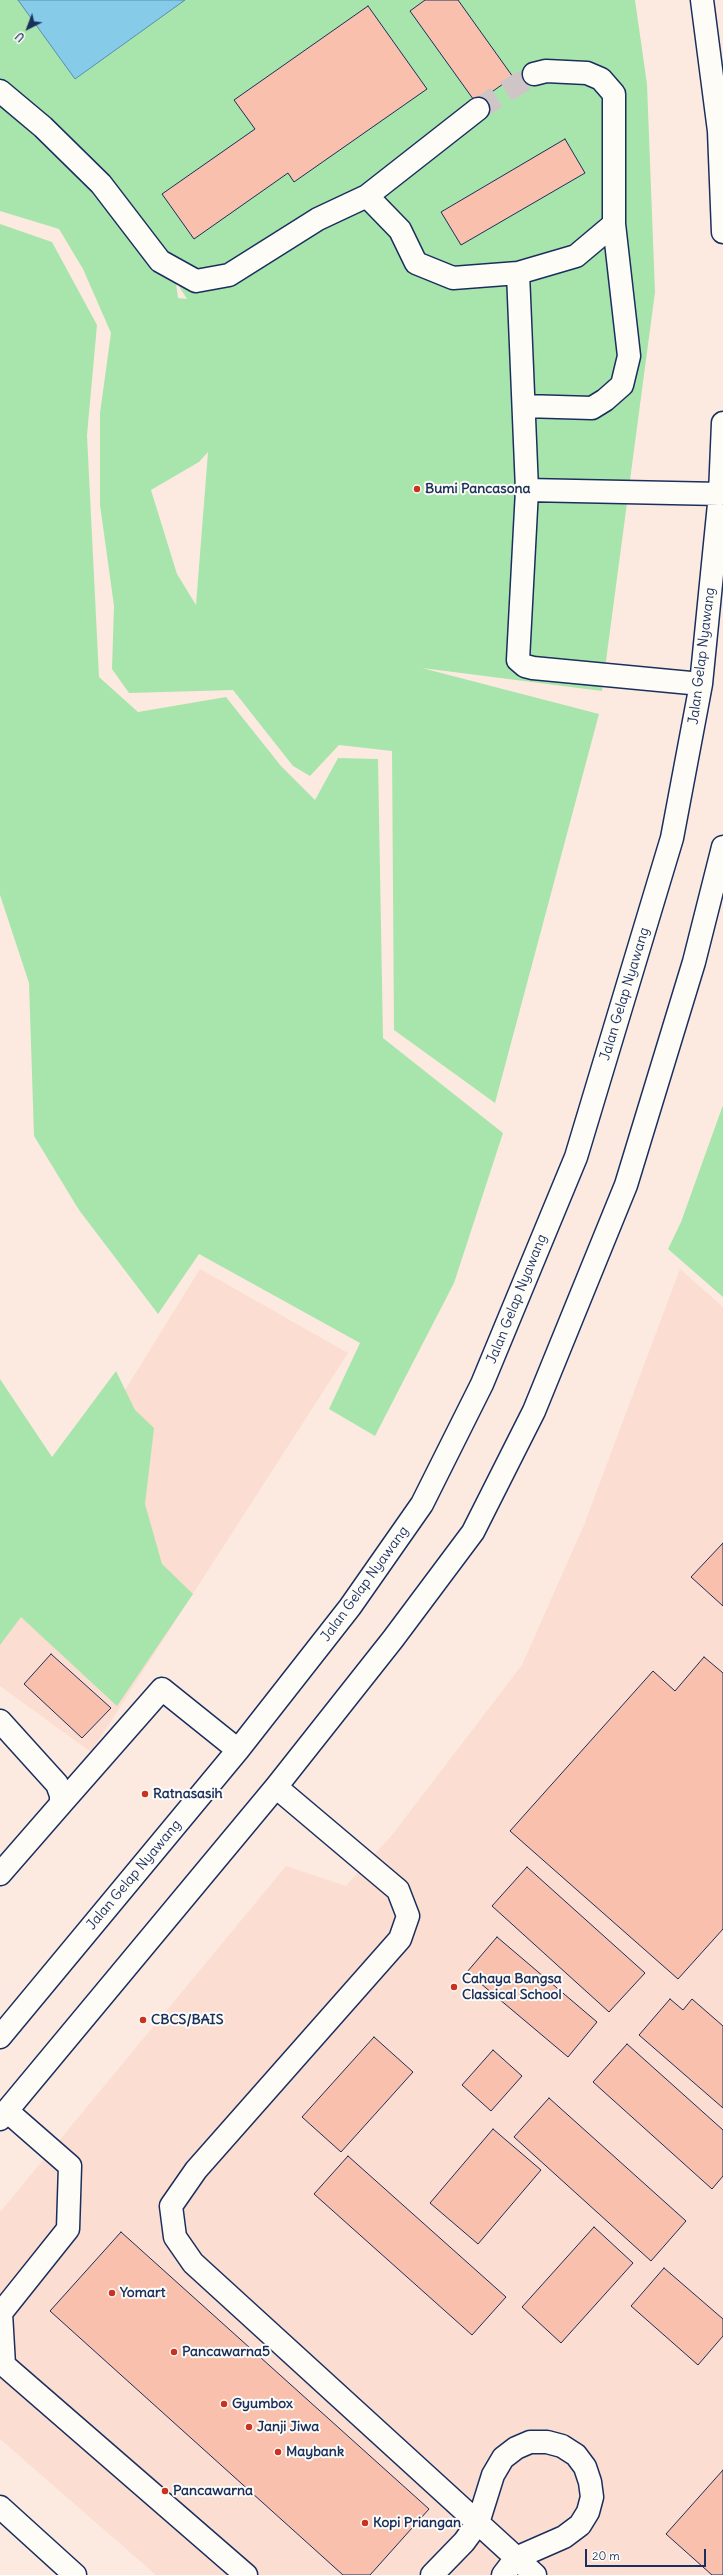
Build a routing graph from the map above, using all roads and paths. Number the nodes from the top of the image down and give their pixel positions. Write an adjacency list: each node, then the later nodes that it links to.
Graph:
1 (702, 0): 7 (street)
2 (534, 74): 6 (street)
3 (0, 91): 5 (street)
4 (478, 109): 5 (street)
5 (368, 196): 8 (street)
6 (614, 224): 8 (street); 9 (street)
7 (723, 232)
8 (518, 273): 9 (street)
9 (524, 406): 11 (street)
10 (723, 423): 12 (street, Jalan Gelap Nyawang)
11 (527, 490): 12 (street); 13 (street)
12 (720, 494): 13 (street, Jalan Gelap Nyawang)
13 (701, 684): 16 (street, Jalan Gelap Nyawang)
14 (723, 847): 17 (street)
15 (0, 1721): 18 (street)
16 (238, 1750): 18 (street); 20 (street, Jalan Gelap Nyawang)
17 (276, 1787): 21 (street); 23 (street)
18 (61, 1804): 19 (street)
19 (0, 1874)
20 (0, 2037)
21 (3, 2115): 26 (street)
22 (0, 2507): 25 (street)
23 (478, 2523): 24 (street); 24 (street); 27 (street)
24 (509, 2567): 28 (street)
25 (75, 2575)
26 (246, 2575)
27 (432, 2575)
28 (535, 2575)

